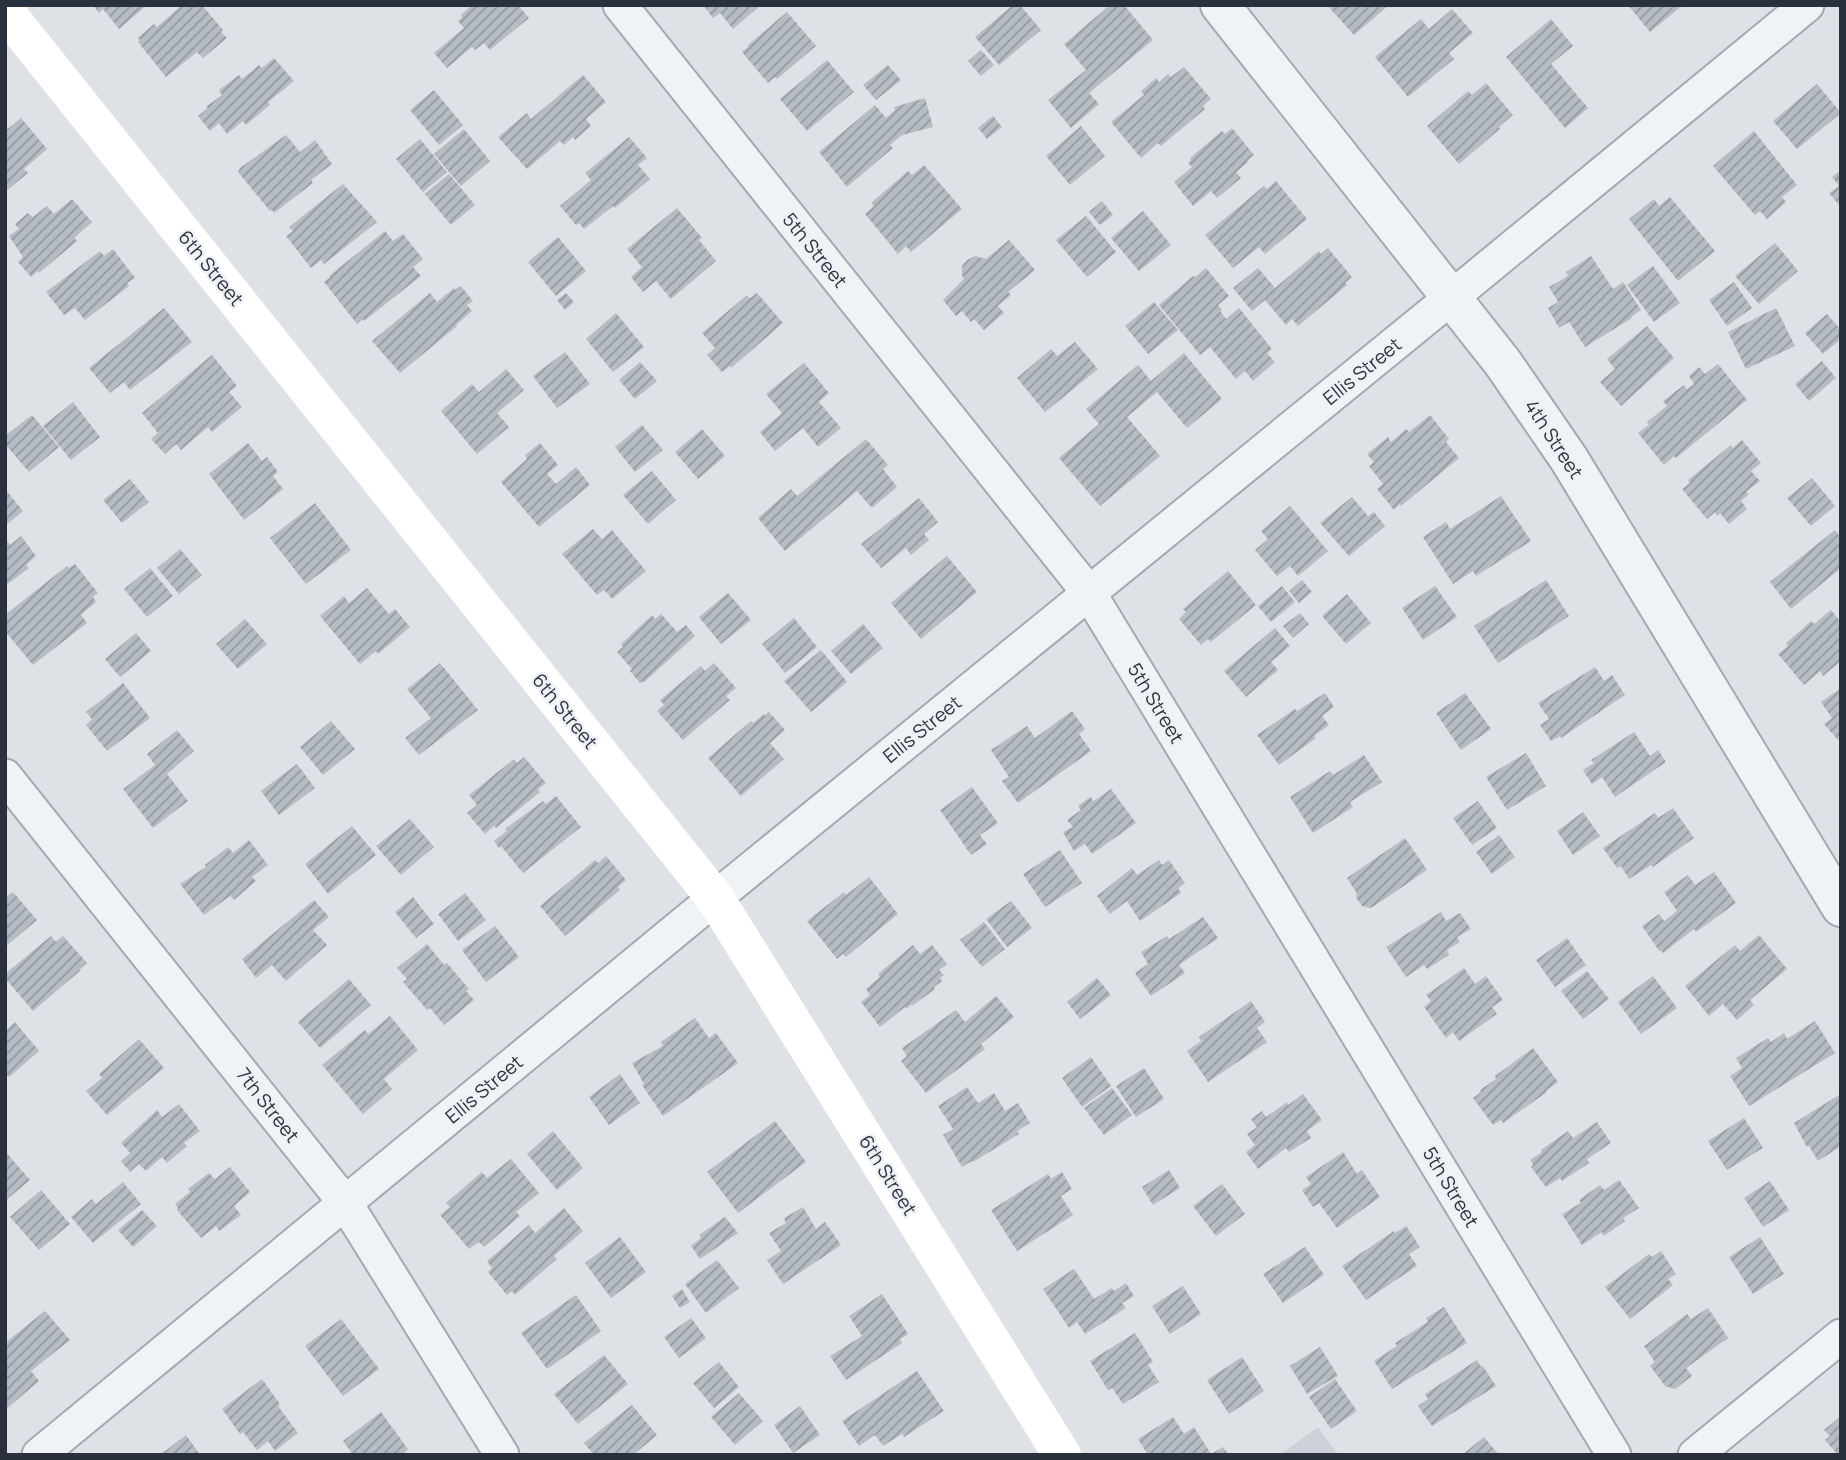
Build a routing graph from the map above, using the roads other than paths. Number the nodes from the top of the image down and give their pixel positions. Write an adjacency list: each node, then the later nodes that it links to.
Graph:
1 (620, 5): 6 (street, 5th Street)
2 (1220, 5): 5 (street, 4th Street)
3 (1807, 5): 5 (street, Ellis Street)
4 (5, 11): 8 (main road, 6th Street)
5 (1452, 297): 6 (street, Ellis Street); 9 (street, 4th Street)
6 (1089, 593): 8 (street, Ellis Street); 15 (street, 5th Street)
7 (5, 776): 10 (street, 7th Street)
8 (715, 898): 10 (street, Ellis Street); 14 (main road, 6th Street)
9 (1841, 906)
10 (346, 1204): 12 (street, Ellis Street); 13 (street, 7th Street)
11 (1841, 1336): 16 (street)
12 (39, 1455)
13 (502, 1455)
14 (1062, 1455)
15 (1614, 1455)
16 (1695, 1455)

